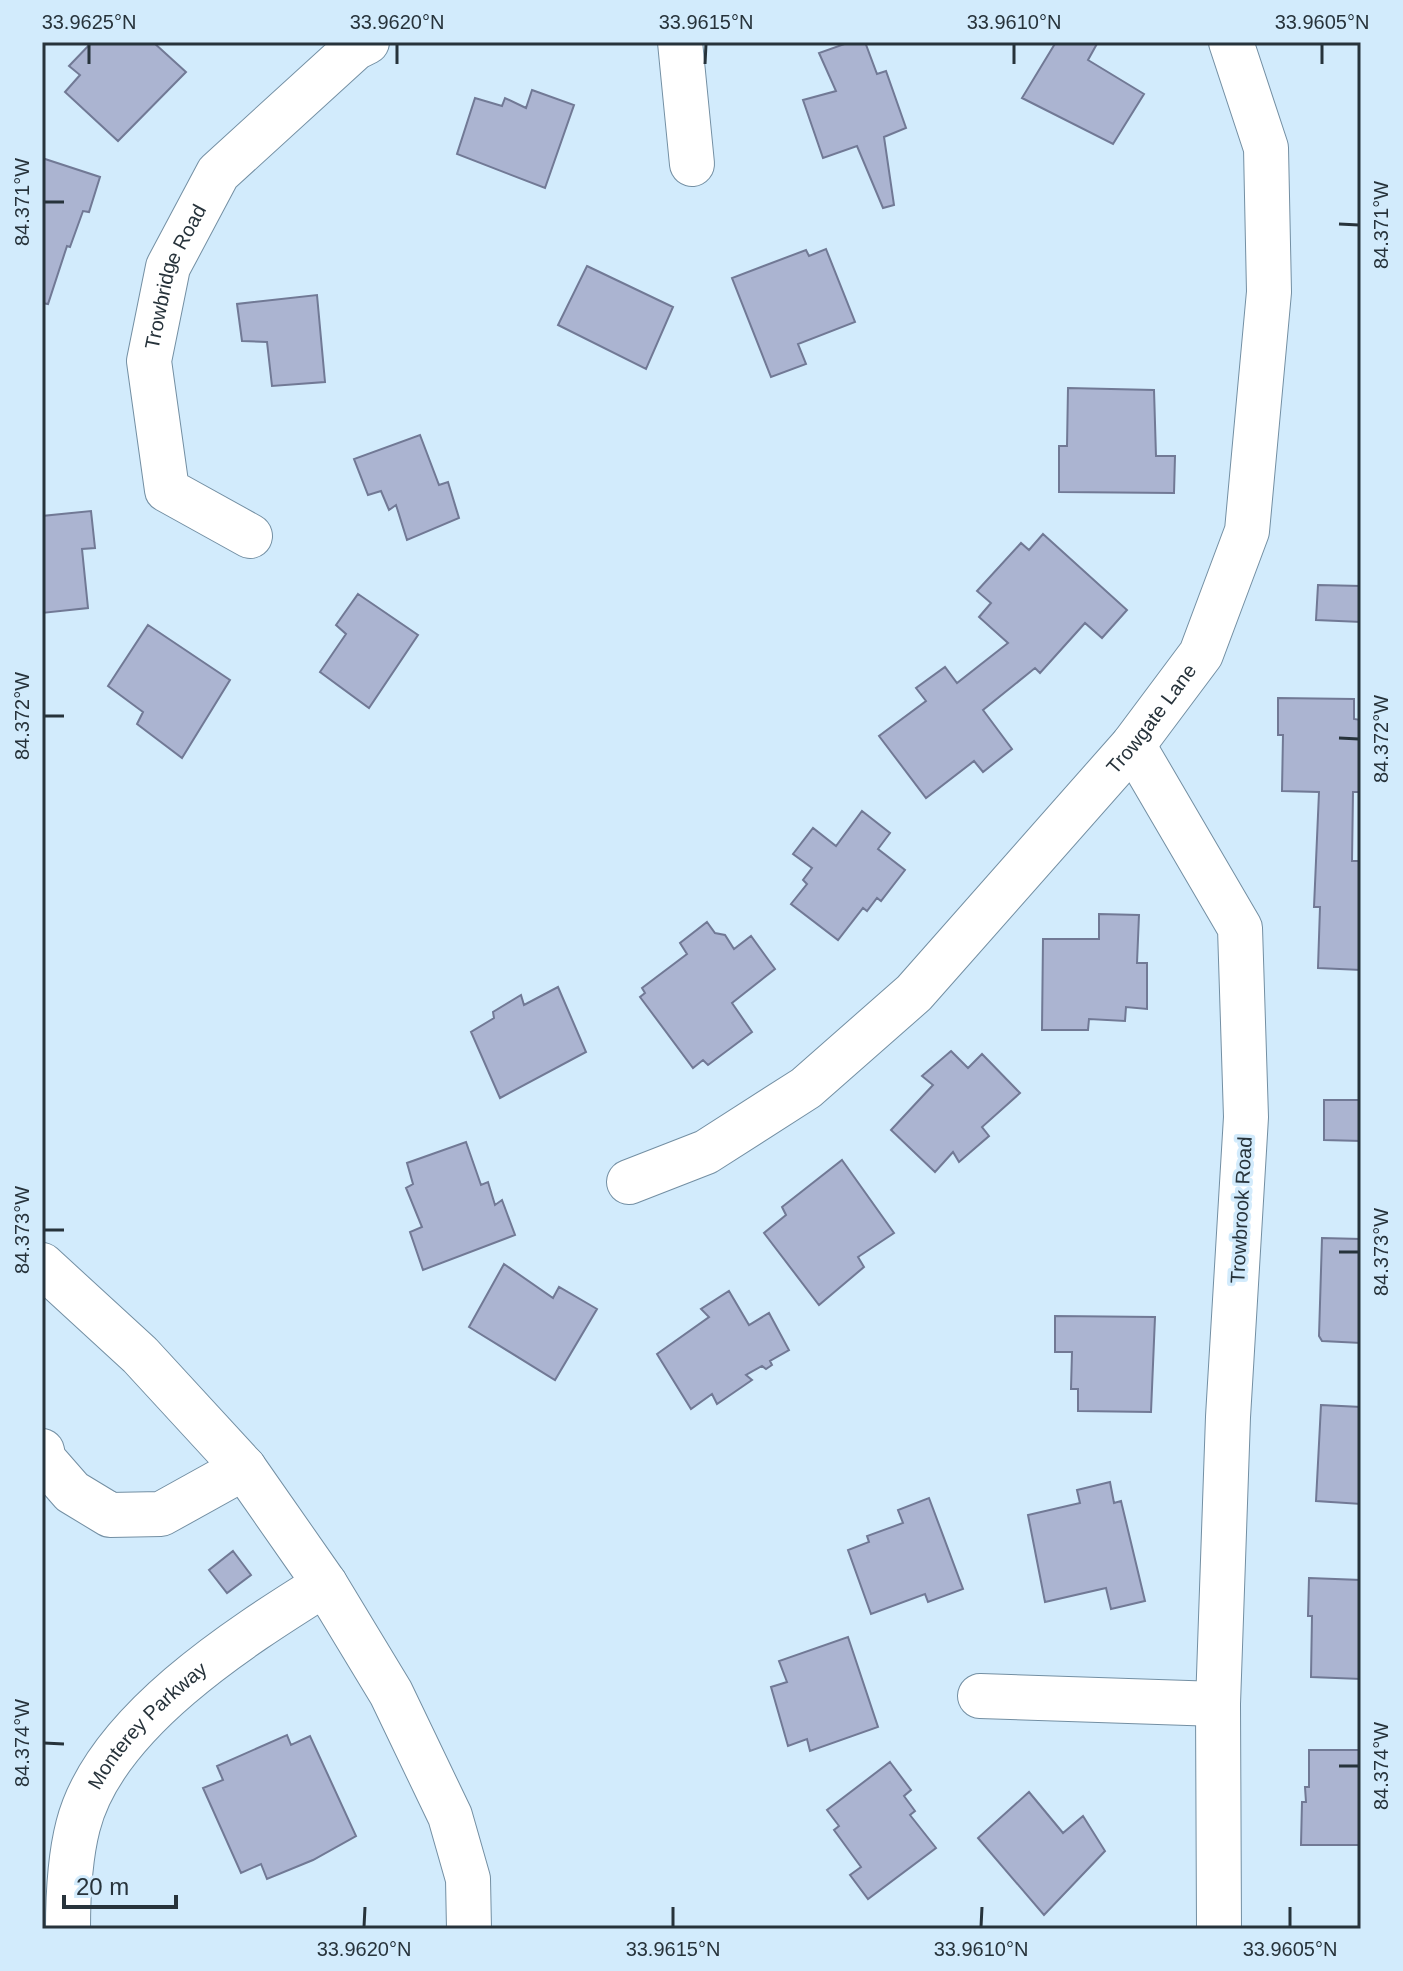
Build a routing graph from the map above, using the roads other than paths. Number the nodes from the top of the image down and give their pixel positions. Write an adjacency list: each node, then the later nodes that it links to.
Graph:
1 (367, 42): 5 (street, Trowbridge Road)
2 (680, 42): 4 (street)
3 (1231, 42): 6 (street, Trowgate Lane)
4 (692, 164)
5 (250, 536)
6 (1133, 745): 7 (street, Trowgate Lane); 13 (street, Trowbrook Road)
7 (629, 1182)
8 (42, 1265): 10 (street)
9 (42, 1451): 10 (street)
10 (244, 1468): 11 (street)
11 (325, 1584): 14 (street, Monterey Parkway); 15 (street)
12 (980, 1696): 13 (street)
13 (1218, 1704): 16 (street, Trowbrook Road)
14 (68, 1929)
15 (469, 1929)
16 (1219, 1929)

